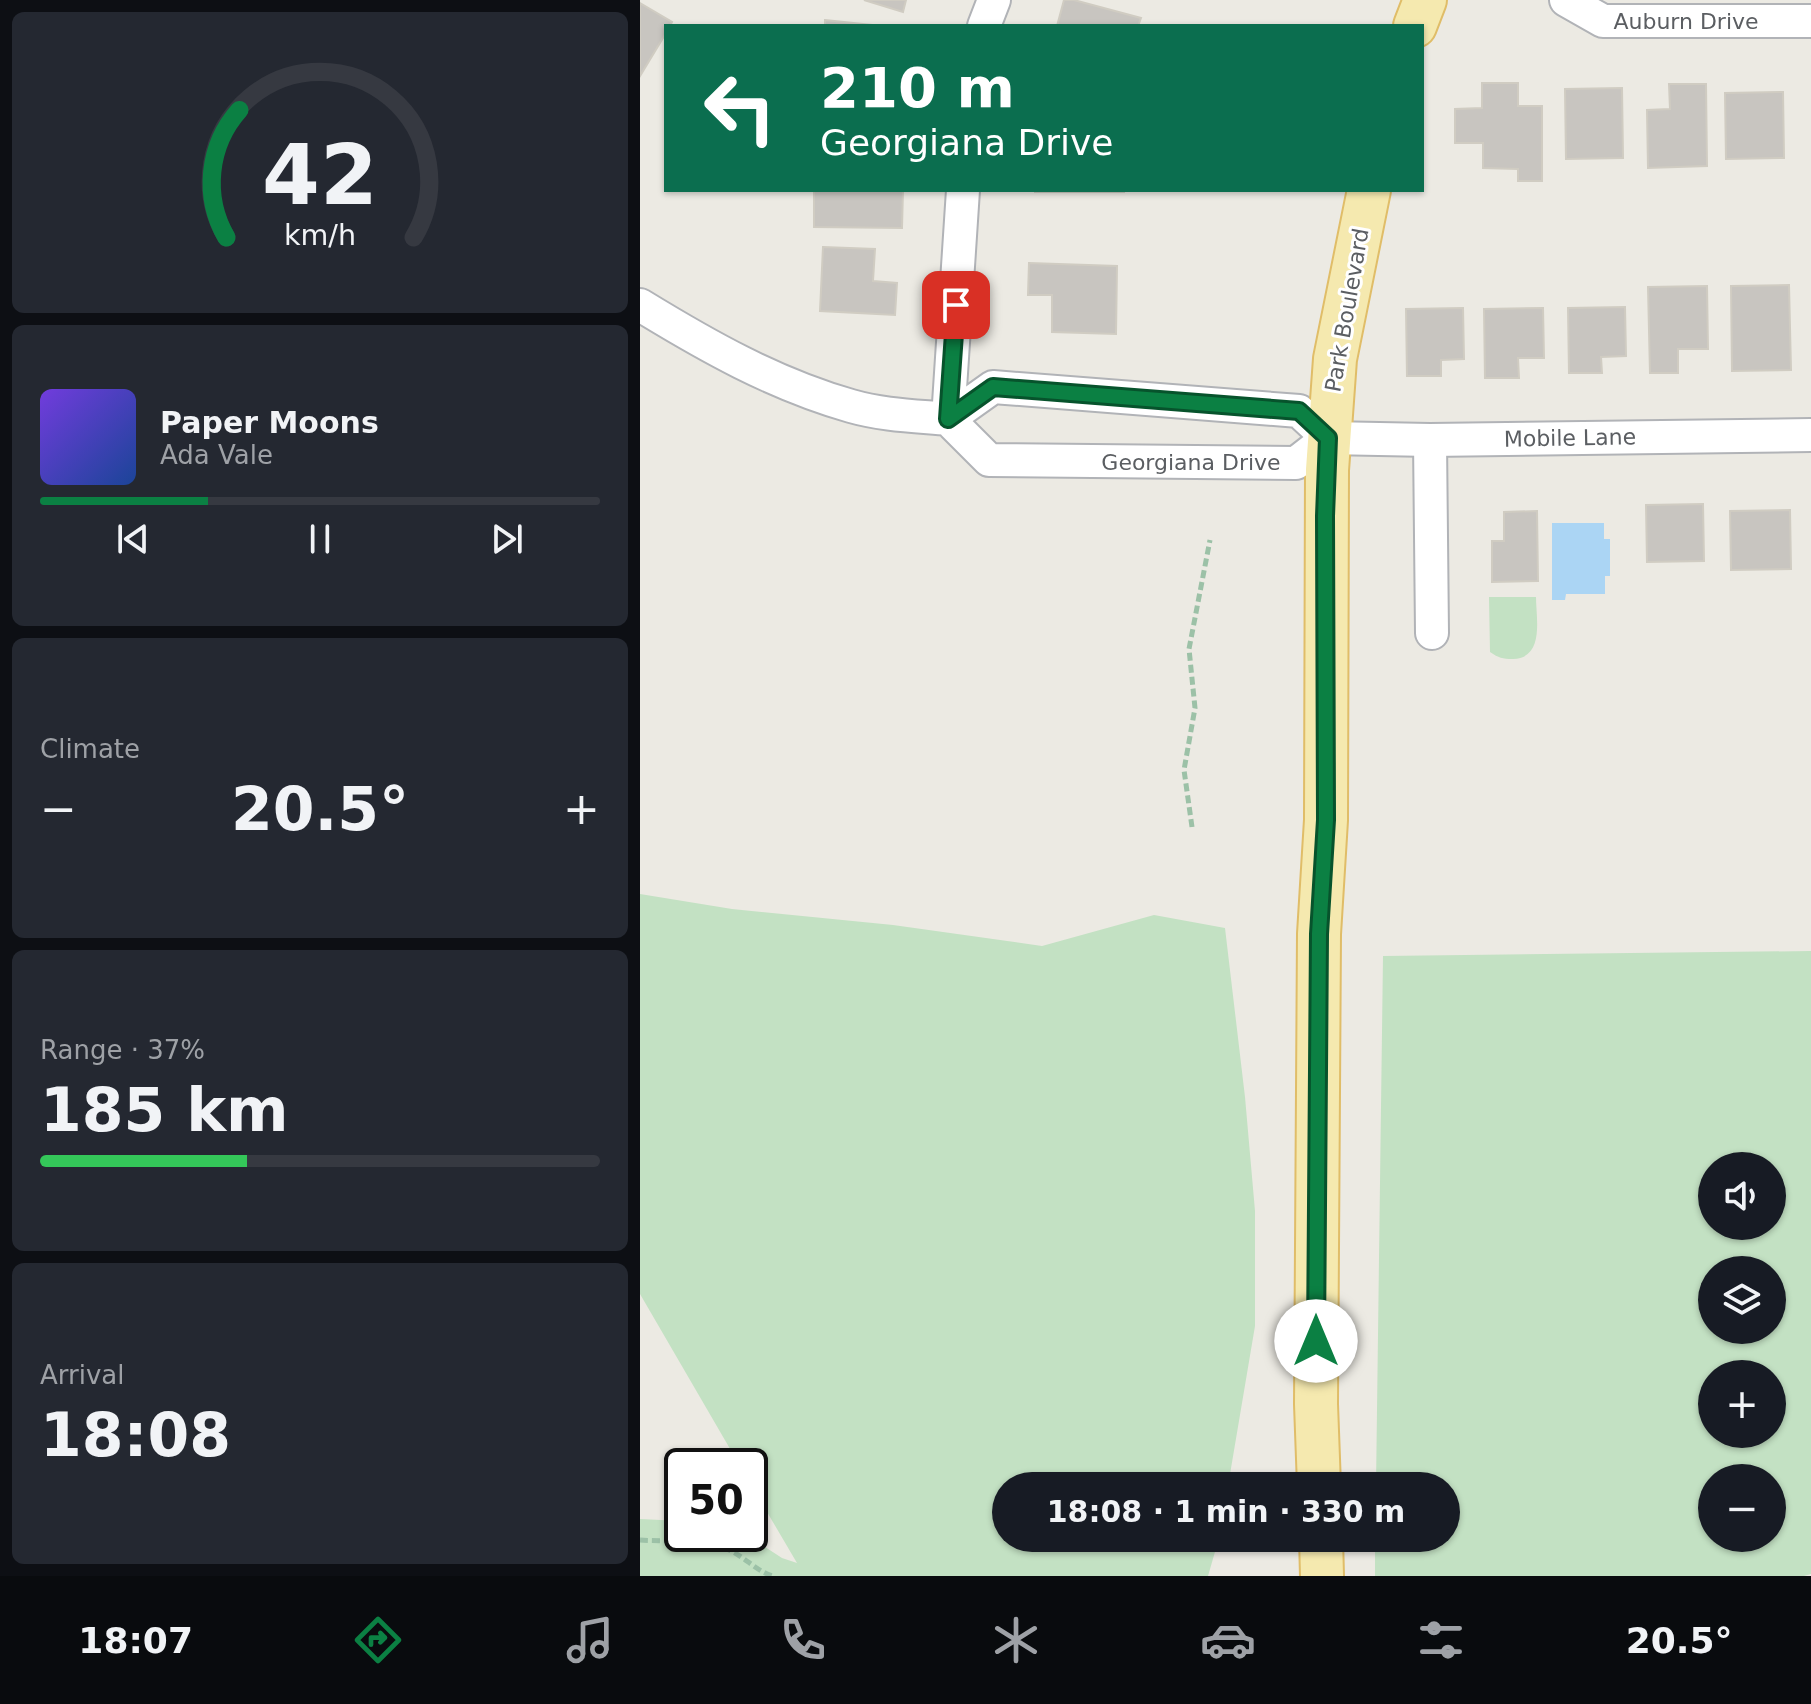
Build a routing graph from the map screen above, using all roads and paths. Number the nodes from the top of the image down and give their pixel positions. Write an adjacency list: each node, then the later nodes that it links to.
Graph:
1 (994, 0): 5 (street)
2 (1425, 0): 6 (main road)
3 (1566, 0): 4 (street, Auburn Drive)
4 (1811, 21)
5 (985, 24)
6 (1416, 24)
7 (963, 192): 10 (street)
8 (1369, 192): 12 (main road, Park Boulevard)
9 (640, 305): 10 (street)
10 (948, 419): 12 (street); 12 (street, Georgiana Drive)
11 (1811, 435): 13 (street, Mobile Lane)
12 (1328, 438): 13 (street, Mobile Lane); 17 (main road, Park Boulevard)
13 (1430, 440): 15 (street)
14 (1210, 540): 16 (path)
15 (1432, 633)
16 (1192, 827)
17 (1318, 1472)
18 (640, 1540): 20 (path)
19 (1321, 1552): 22 (main road)
20 (759, 1573): 21 (path)
21 (773, 1576)
22 (1322, 1576)

